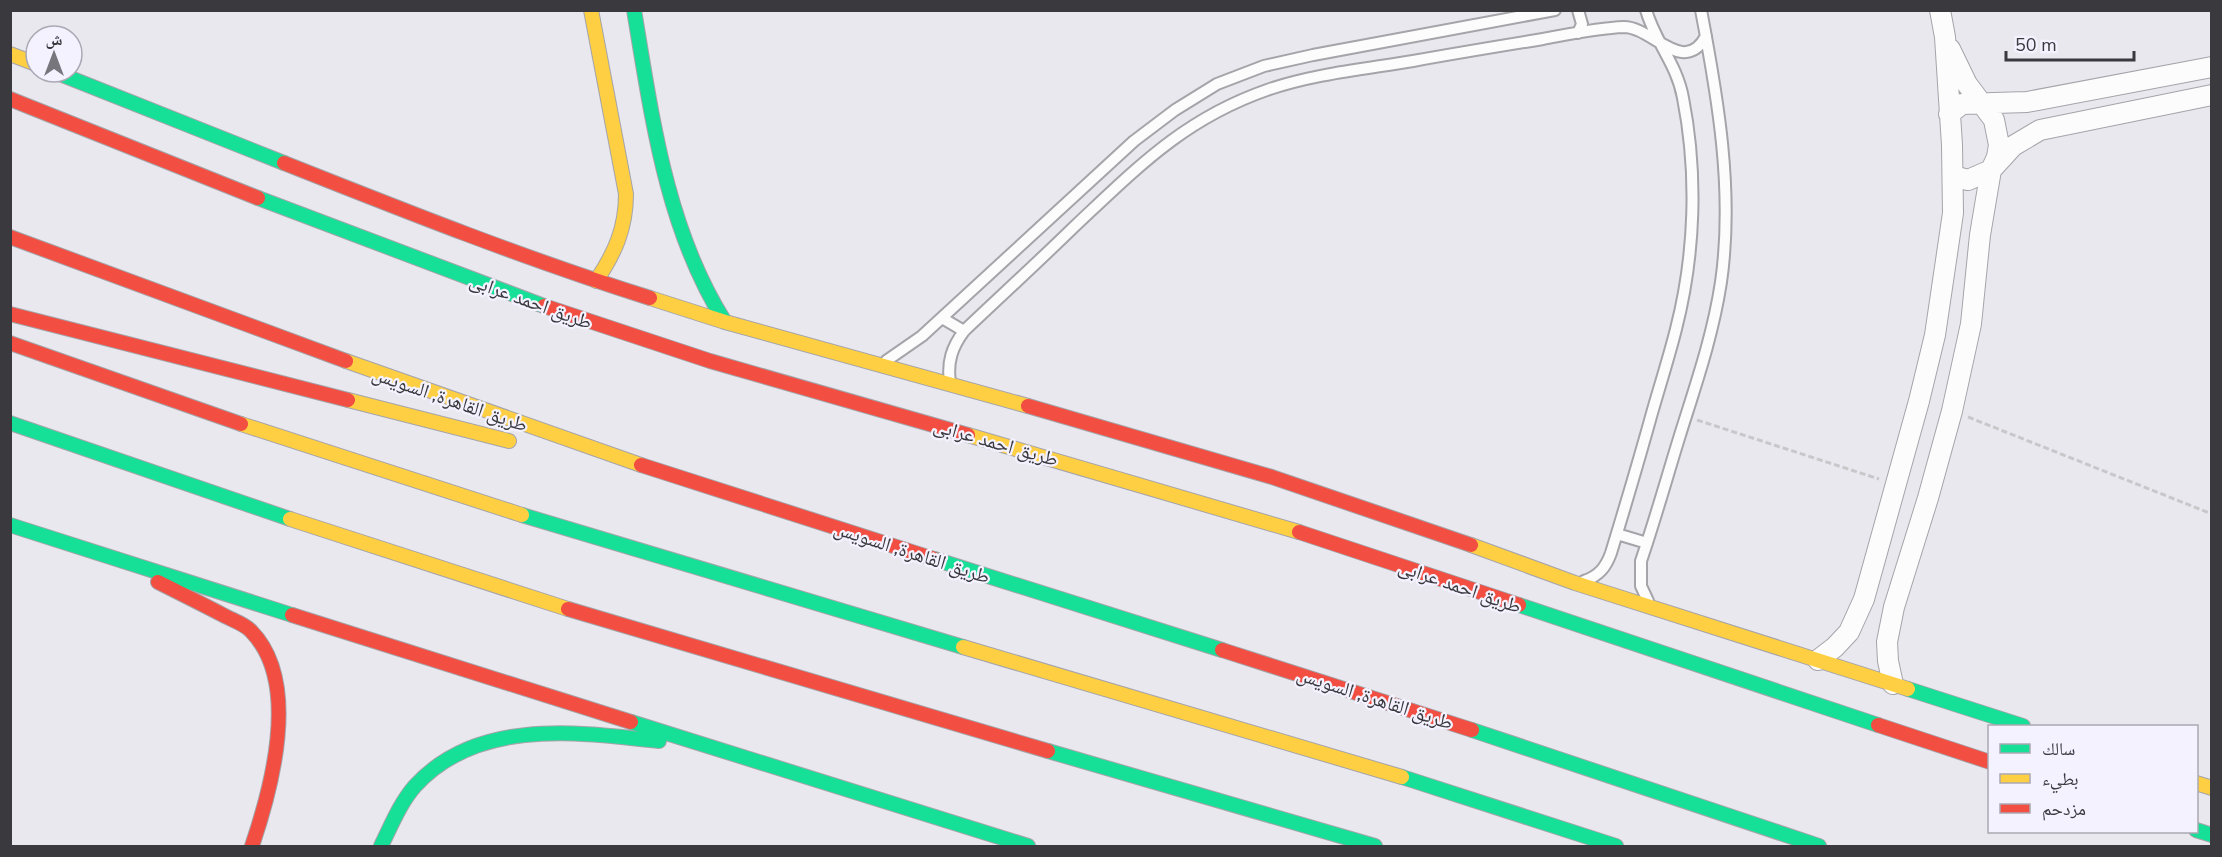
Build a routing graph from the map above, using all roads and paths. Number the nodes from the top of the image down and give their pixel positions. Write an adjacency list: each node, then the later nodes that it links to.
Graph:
1 (591, 10): 21 (main road)
2 (634, 10): 24 (main road)
3 (1555, 10): 23 (lane)
4 (1578, 10): 8 (lane)
5 (1646, 10): 11 (lane)
6 (1701, 10): 9 (lane)
7 (1940, 10): 10 (street)
8 (1578, 33): 11 (lane); 25 (lane)
9 (1706, 36): 11 (lane); 30 (lane)
10 (1945, 37): 16 (street); 17 (street)
11 (1662, 44): 38 (lane)
12 (2211, 67): 16 (street)
13 (83, 84): 21 (main road, طريق احمد عرابى)
14 (2211, 95): 18 (street)
15 (10, 99): 49 (main road, طريق احمد عرابى)
16 (1983, 104): 17 (street); 18 (street)
17 (1949, 114): 19 (street)
18 (1991, 170): 19 (street); 29 (street)
19 (1953, 177): 35 (street)
20 (10, 237): 34 (main road, طريق القاهرة, السويس)
21 (596, 281): 24 (main road, طريق احمد عرابى)
22 (10, 314): 32 (main road)
23 (942, 318): 25 (lane); 27 (lane)
24 (725, 322): 27 (main road, طريق احمد عرابى)
25 (964, 331): 28 (lane)
26 (10, 343): 54 (main road)
27 (879, 365): 28 (main road, طريق احمد عرابى)
28 (951, 385): 41 (main road, طريق احمد عرابى)
29 (1952, 411): 36 (path); 44 (street)
30 (1686, 417): 35 (path); 39 (lane)
31 (10, 423): 53 (main road)
32 (522, 445)
33 (586, 460): 34 (main road)
34 (683, 479): 55 (main road, طريق القاهرة, السويس)
35 (1896, 484): 42 (street)
36 (2211, 514)
37 (10, 525): 40 (main road)
38 (1617, 534): 39 (lane); 41 (lane)
39 (1647, 543): 43 (lane)
40 (128, 563): 48 (main road); 50 (main road)
41 (1575, 583): 43 (main road, طريق احمد عرابى)
42 (1864, 598): 44 (street); 45 (street)
43 (1652, 607): 45 (main road, طريق احمد عرابى)
44 (1894, 607): 46 (street)
45 (1818, 660): 46 (main road, طريق احمد عرابى)
46 (1893, 684): 47 (main road, طريق احمد عرابى)
47 (2020, 725)
48 (711, 748): 51 (main road); 52 (main road)
49 (1988, 762)
50 (252, 846)
51 (381, 846)
52 (1028, 846)
53 (1375, 846)
54 (1616, 846)
55 (1819, 846)

